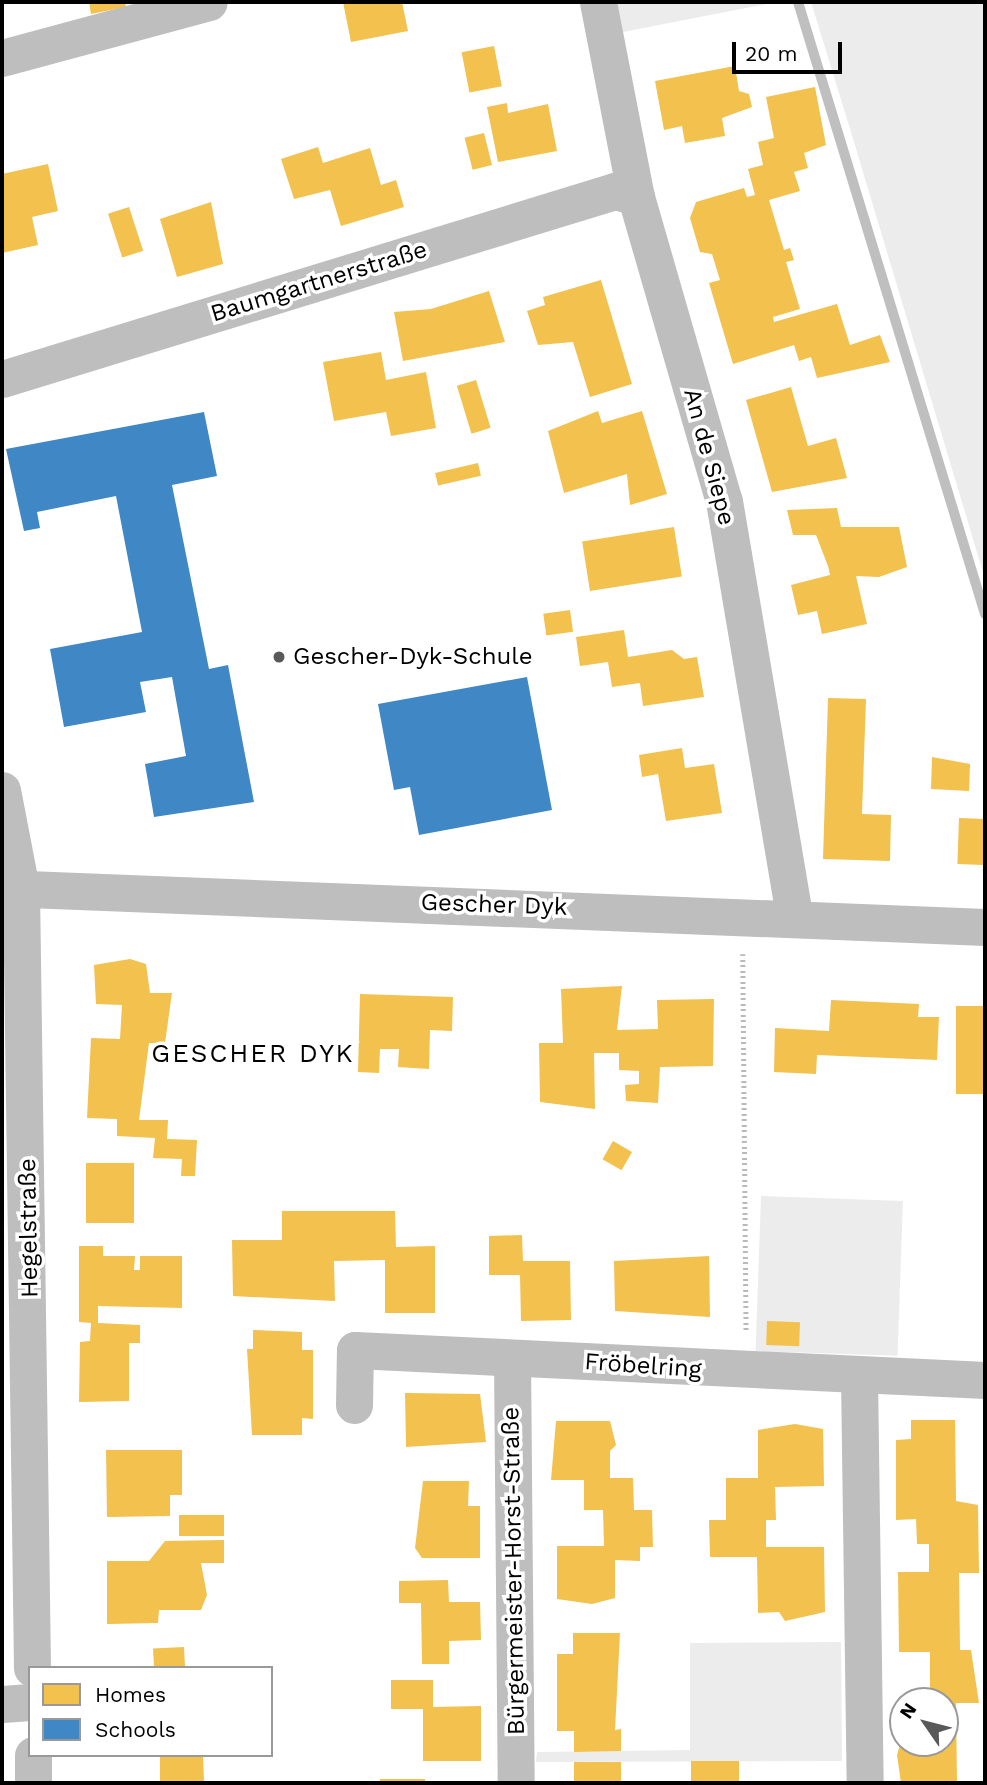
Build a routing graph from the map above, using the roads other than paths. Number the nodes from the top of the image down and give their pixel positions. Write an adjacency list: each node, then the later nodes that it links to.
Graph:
1 (209, 2): 3 (street)
2 (598, 2): 4 (street, An de Siepe)
3 (2, 58)
4 (636, 197): 5 (street, Baumgartnerstraße); 8 (street, An de Siepe)
5 (2, 379)
6 (2, 790): 7 (street, Hegelstraße)
7 (11, 889): 8 (street, Gescher Dyk); 10 (street, Hegelstraße)
8 (794, 917): 9 (street, Gescher Dyk)
9 (985, 927)
10 (17, 1320): 15 (street, Hegelstraße)
11 (512, 1358): 12 (street, Fröbelring); 14 (street, Fröbelring); 20 (street, Bürgermeister-Horst-Straße)
12 (859, 1376): 13 (street, Fröbelring); 21 (street)
13 (985, 1380)
14 (354, 1405)
15 (32, 1666)
16 (28, 1702): 17 (street)
17 (2, 1704)
18 (33, 1757): 19 (street)
19 (33, 1783)
20 (516, 1783)
21 (865, 1783)

